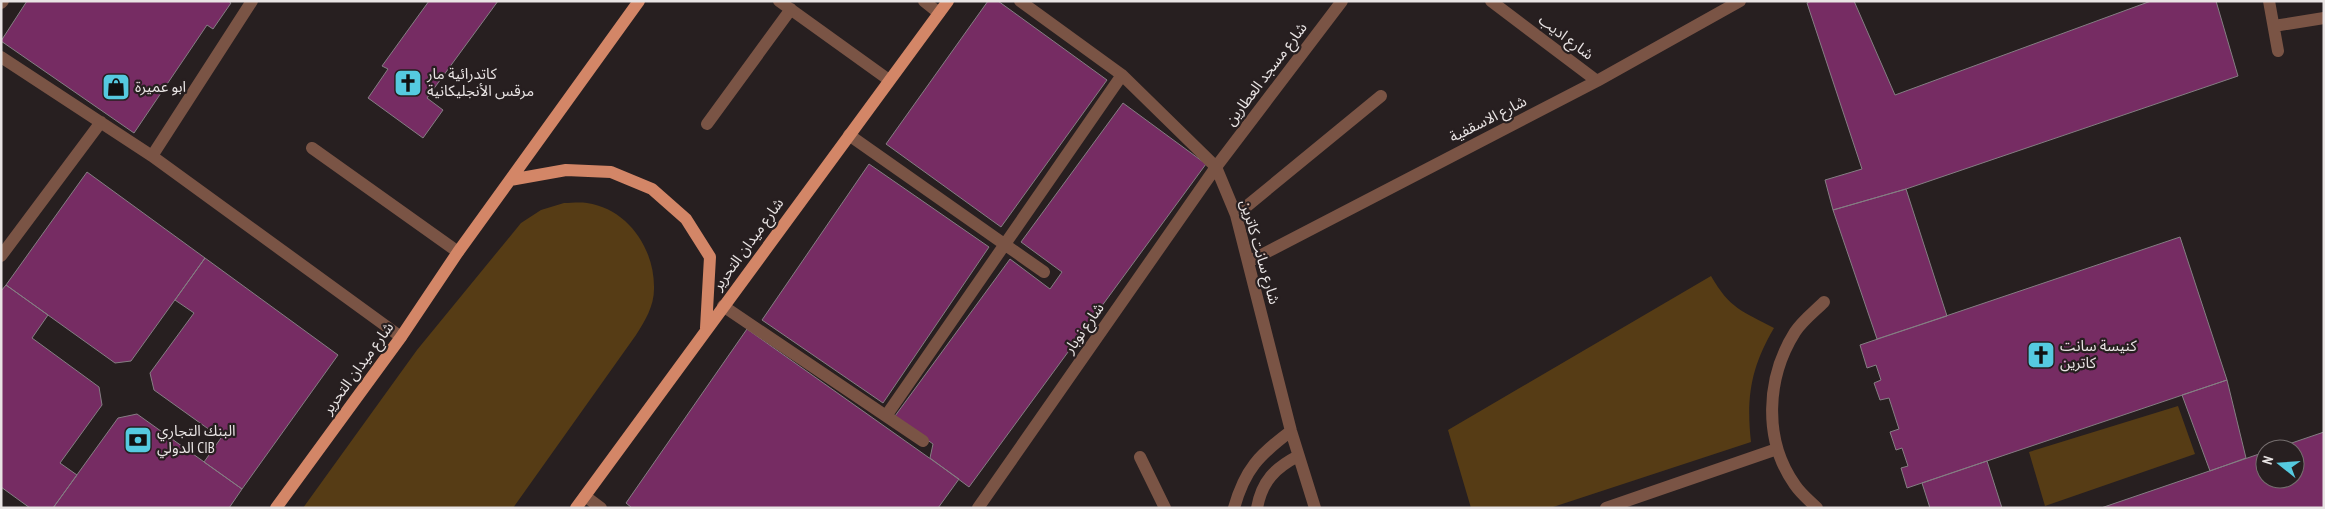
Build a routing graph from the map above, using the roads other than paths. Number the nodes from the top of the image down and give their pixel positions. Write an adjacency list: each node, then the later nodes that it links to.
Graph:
1 (252, 1): 25 (street)
2 (639, 1): 27 (main road, شارع ميدان التحرير)
3 (779, 1): 11 (street)
4 (924, 1): 12 (street)
5 (948, 1): 12 (main road, شارع ميدان التحرير)
6 (1020, 1): 17 (street, شارع سانت كاترين)
7 (1342, 1): 26 (street, شارع مسجد العطارين)
8 (1491, 1): 19 (street, شارع اديب)
9 (1740, 1): 19 (street, شارع الاسقفية)
10 (2269, 1): 14 (street)
11 (791, 9): 18 (street); 22 (street)
12 (939, 13): 18 (main road, شارع ميدان التحرير)
13 (2324, 18): 14 (street)
14 (2274, 26): 15 (street)
15 (2278, 50)
16 (1, 57): 21 (street)
17 (1122, 75): 26 (street, شارع سانت كاترين); 29 (street)
18 (889, 80): 23 (main road, شارع ميدان التحرير)
19 (1598, 81): 32 (street, شارع الاسقفية)
20 (1381, 96): 28 (street)
21 (101, 122): 25 (street); 31 (street)
22 (707, 124)
23 (849, 135): 29 (street); 35 (main road, شارع ميدان التحرير)
24 (312, 148): 30 (street)
25 (152, 156): 37 (street)
26 (1216, 167): 28 (street, شارع سانت كاترين); 48 (street, شارع نوبار)
27 (510, 180): 30 (main road, شارع ميدان التحرير); 36 (main road)
28 (1236, 215): 32 (street, شارع سانت كاترين)
29 (1006, 244): 33 (street); 38 (street)
30 (458, 252): 37 (main road, شارع ميدان التحرير)
31 (1, 256)
32 (1248, 262): 39 (street, شارع سانت كاترين)
33 (1044, 272)
34 (1824, 302): 41 (street)
35 (723, 306): 36 (main road, شارع ميدان التحرير); 38 (street)
36 (706, 328): 44 (main road, شارع ميدان التحرير)
37 (401, 337): 45 (main road, شارع ميدان التحرير)
38 (886, 416): 40 (street)
39 (1291, 432): 42 (street, شارع سانت كاترين); 50 (street)
40 (923, 440)
41 (1777, 448): 53 (street); 54 (street)
42 (1298, 456): 51 (street); 52 (street, شارع سانت كاترين)
43 (1140, 457): 49 (street)
44 (585, 496): 46 (main road, شارع ميدان التحرير); 47 (street)
45 (276, 508)
46 (576, 508)
47 (601, 508)
48 (978, 508)
49 (1165, 508)
50 (1234, 508)
51 (1257, 508)
52 (1315, 508)
53 (1606, 508)
54 (1817, 508)

